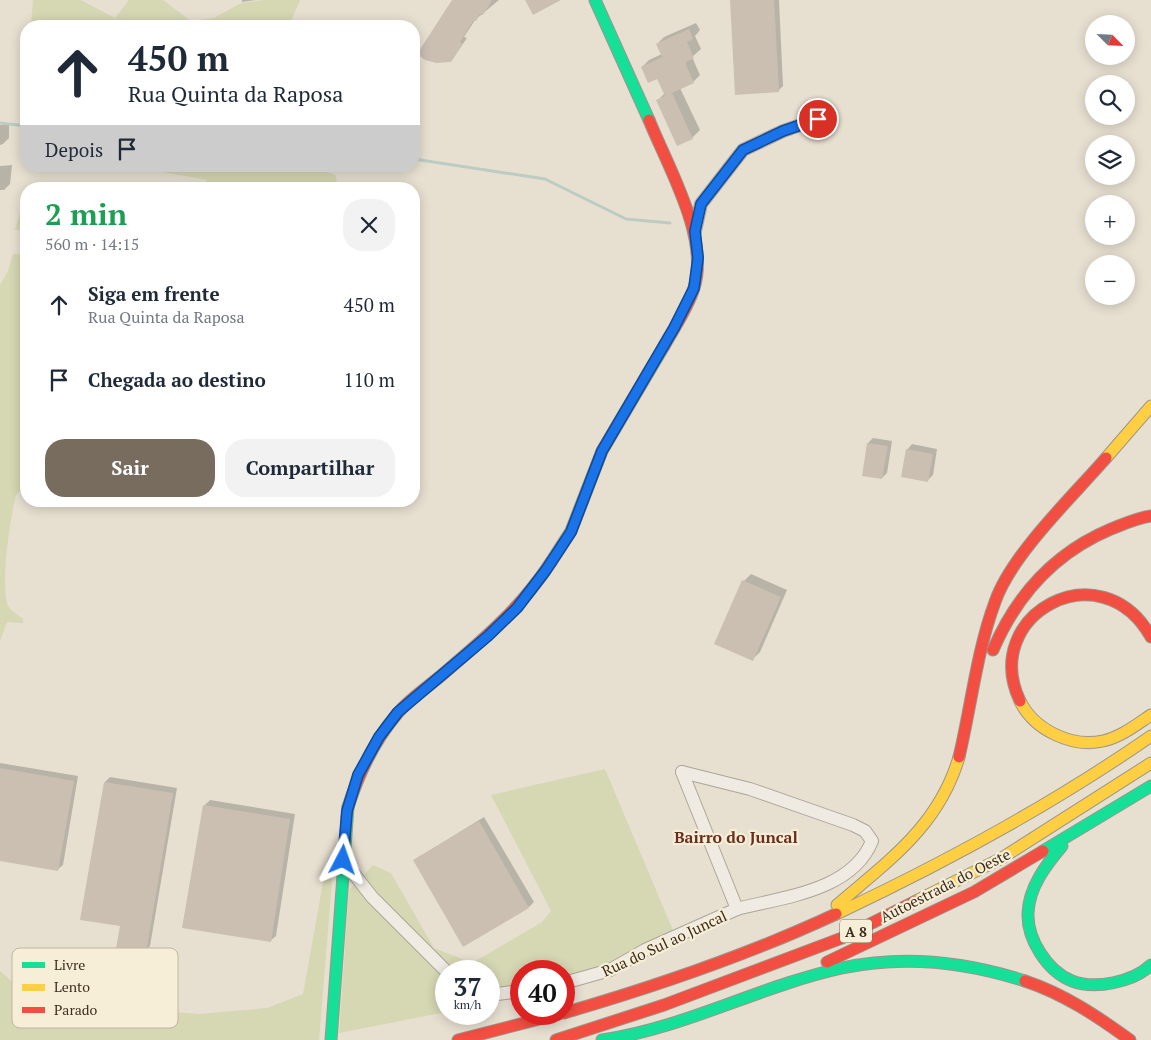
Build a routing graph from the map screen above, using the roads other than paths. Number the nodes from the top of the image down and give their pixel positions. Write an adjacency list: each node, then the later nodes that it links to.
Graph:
1 (595, 0): 3 (main road)
2 (818, 119): 3 (street)
3 (695, 231): 13 (main road)
4 (1151, 406): 7 (main road)
5 (1148, 516): 7 (main road)
6 (1151, 637): 8 (main road)
7 (971, 708): 15 (main road)
8 (1151, 715)
9 (1151, 736): 15 (main road, Autoestrada do Oeste / A 8)
10 (1151, 763): 24 (main road, Autoestrada do Oeste / A 8)
11 (1151, 786): 12 (main road)
12 (1070, 835): 17 (main road); 19 (main road)
13 (343, 860): 16 (street); 22 (main road)
14 (736, 909): 14 (street, Rua do Sul ao Juncal); 18 (street, Rua do Sul ao Juncal)
15 (813, 925): 20 (main road, Autoestrada do Oeste / A 8)
16 (435, 961)
17 (1151, 965)
18 (575, 980)
19 (760, 993): 25 (main road); 26 (main road)
20 (575, 1010)
21 (516, 1025): 23 (main road)
22 (331, 1040)
23 (458, 1040)
24 (556, 1040)
25 (602, 1040)
26 (1130, 1040)

